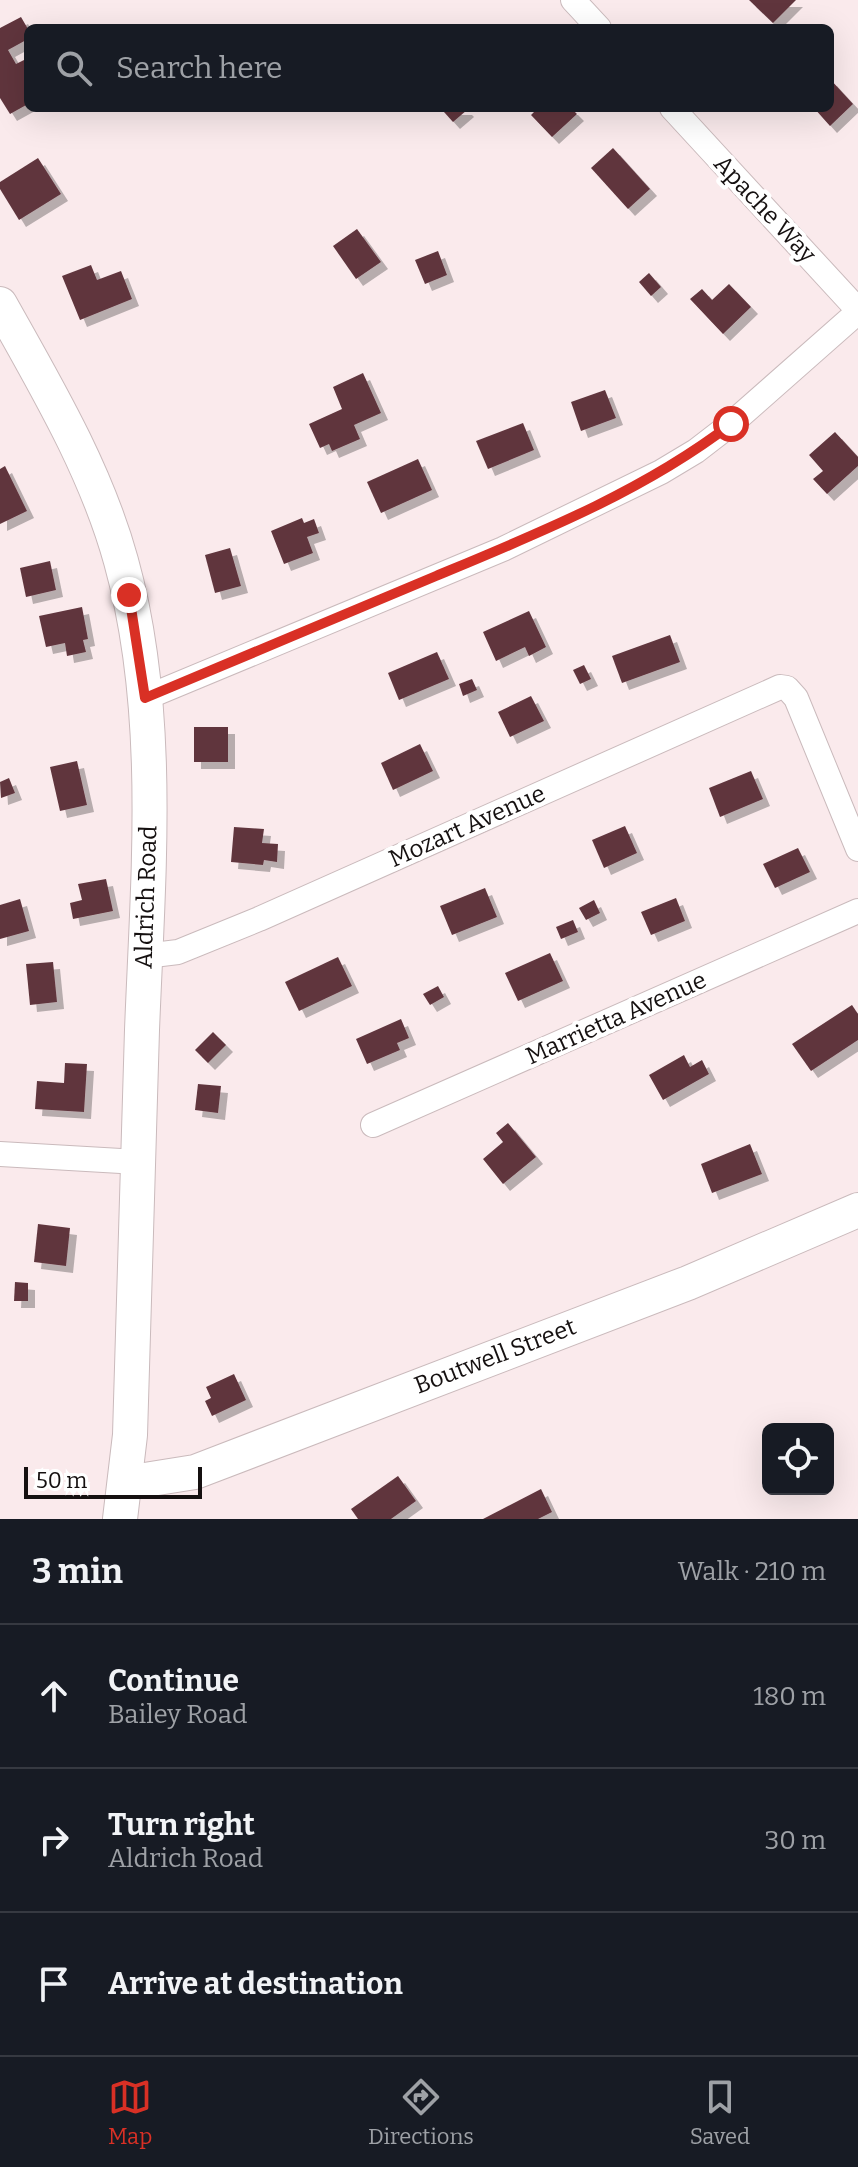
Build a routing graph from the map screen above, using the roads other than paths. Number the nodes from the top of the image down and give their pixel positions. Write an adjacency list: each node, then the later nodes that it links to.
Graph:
1 (573, 0): 2 (street)
2 (595, 24)
3 (676, 112): 5 (street, Apache Way)
4 (0, 304): 6 (street, Aldrich Road)
5 (858, 311): 6 (street)
6 (145, 698): 9 (street, Aldrich Road)
7 (858, 849): 9 (street, Mozart Avenue)
8 (858, 911): 10 (street, Marrietta Avenue)
9 (145, 956): 12 (street, Aldrich Road)
10 (373, 1125)
11 (0, 1154): 12 (street)
12 (138, 1162): 14 (street, Aldrich Road)
13 (858, 1210): 14 (street, Boutwell Street)
14 (126, 1483): 15 (street, Aldrich Road)
15 (120, 1519)

